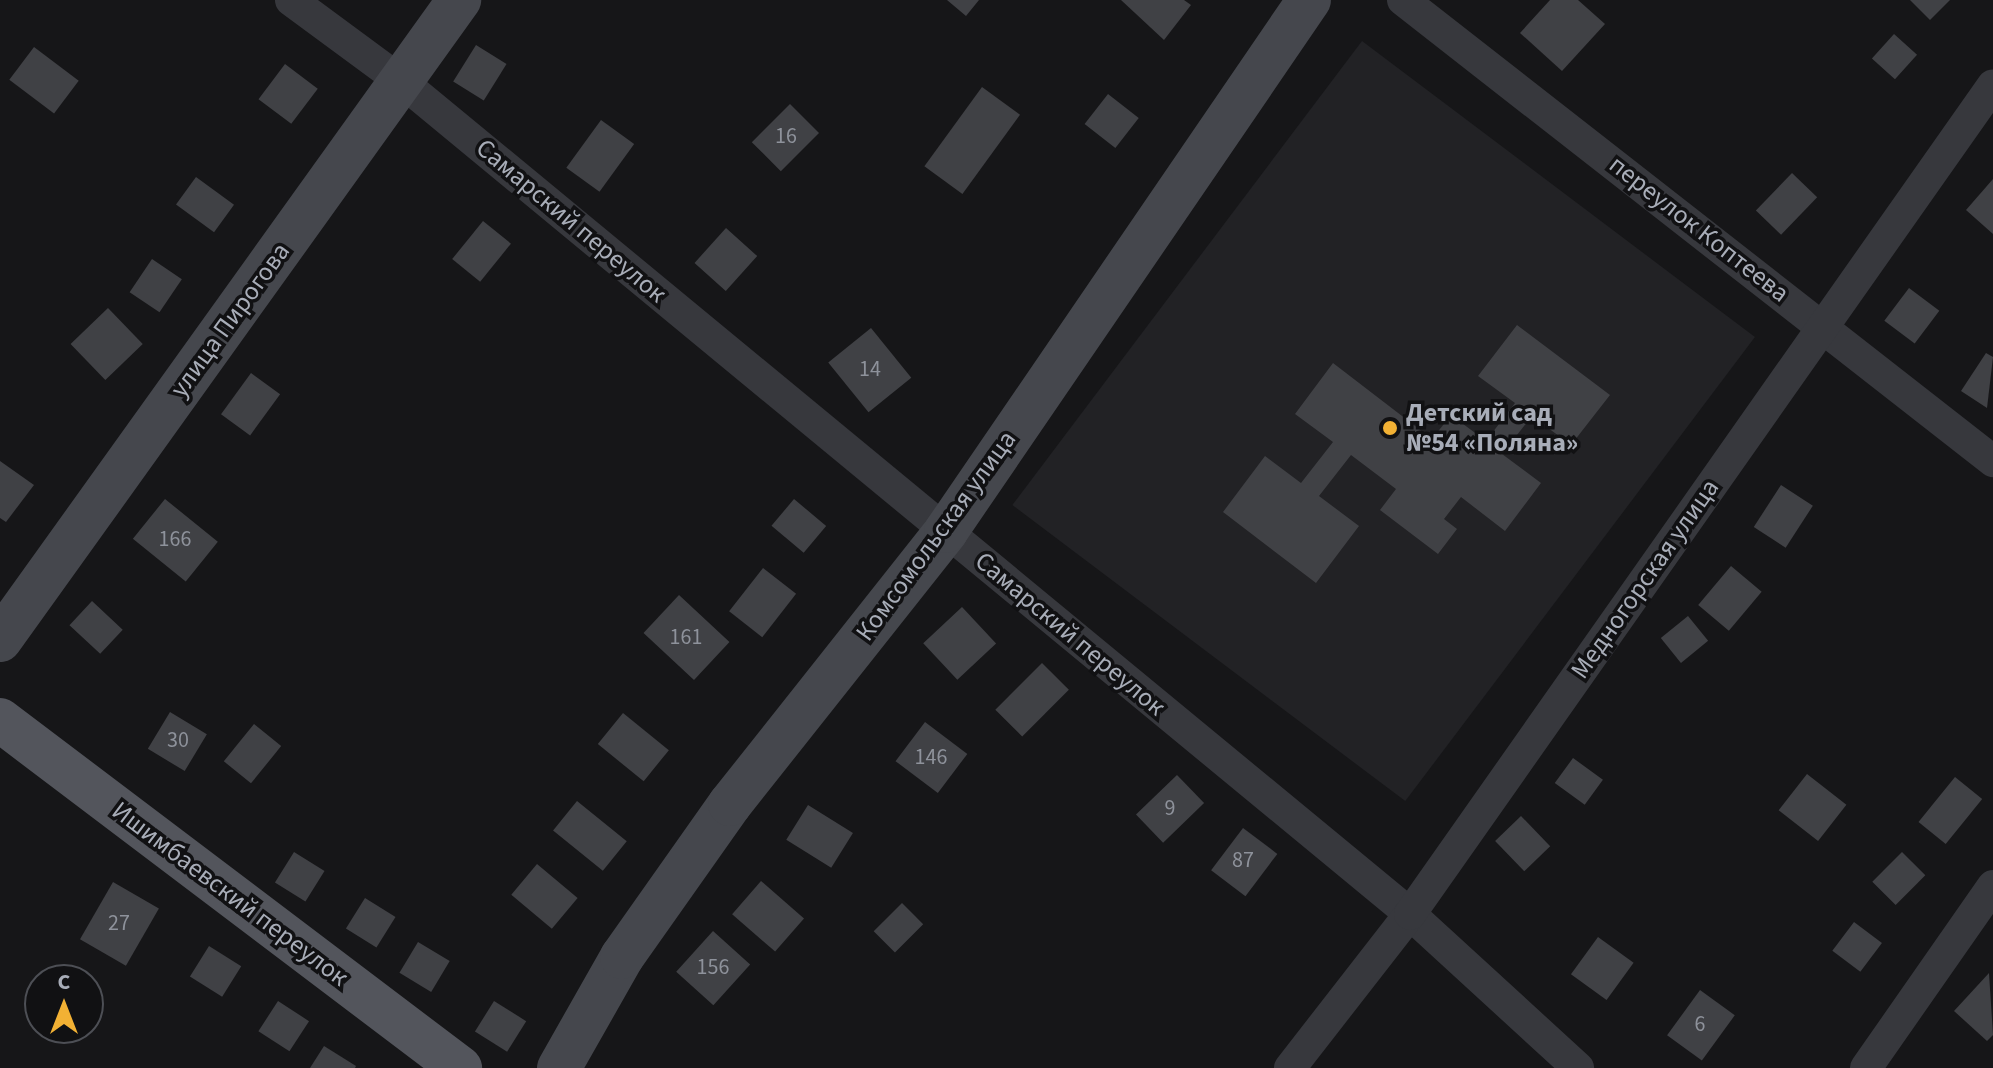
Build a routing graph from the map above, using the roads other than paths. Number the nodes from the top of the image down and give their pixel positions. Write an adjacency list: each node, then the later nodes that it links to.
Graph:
1 (291, 0): 5 (street, Самарский переулок)
2 (459, 0): 5 (main road, улица Пирогова)
3 (1309, 0): 9 (main road, Комсомольская улица)
4 (1403, 0): 7 (street, переулок Коптеева)
5 (401, 81): 9 (street, Самарский переулок); 10 (main road, улица Пирогова)
6 (1993, 85): 7 (street, Медногорская улица)
7 (1823, 325): 8 (street, переулок Коптеева); 13 (street, Медногорская улица)
8 (1993, 461)
9 (946, 531): 13 (street, Самарский переулок); 15 (main road, Комсомольская улица)
10 (0, 640)
11 (0, 720): 14 (main road, Ишимбаевский переулок)
12 (1993, 886): 18 (street)
13 (1410, 914): 16 (street, Медногорская улица); 17 (street, Самарский переулок)
14 (460, 1068)
15 (559, 1068)
16 (1290, 1068)
17 (1578, 1068)
18 (1866, 1068)

